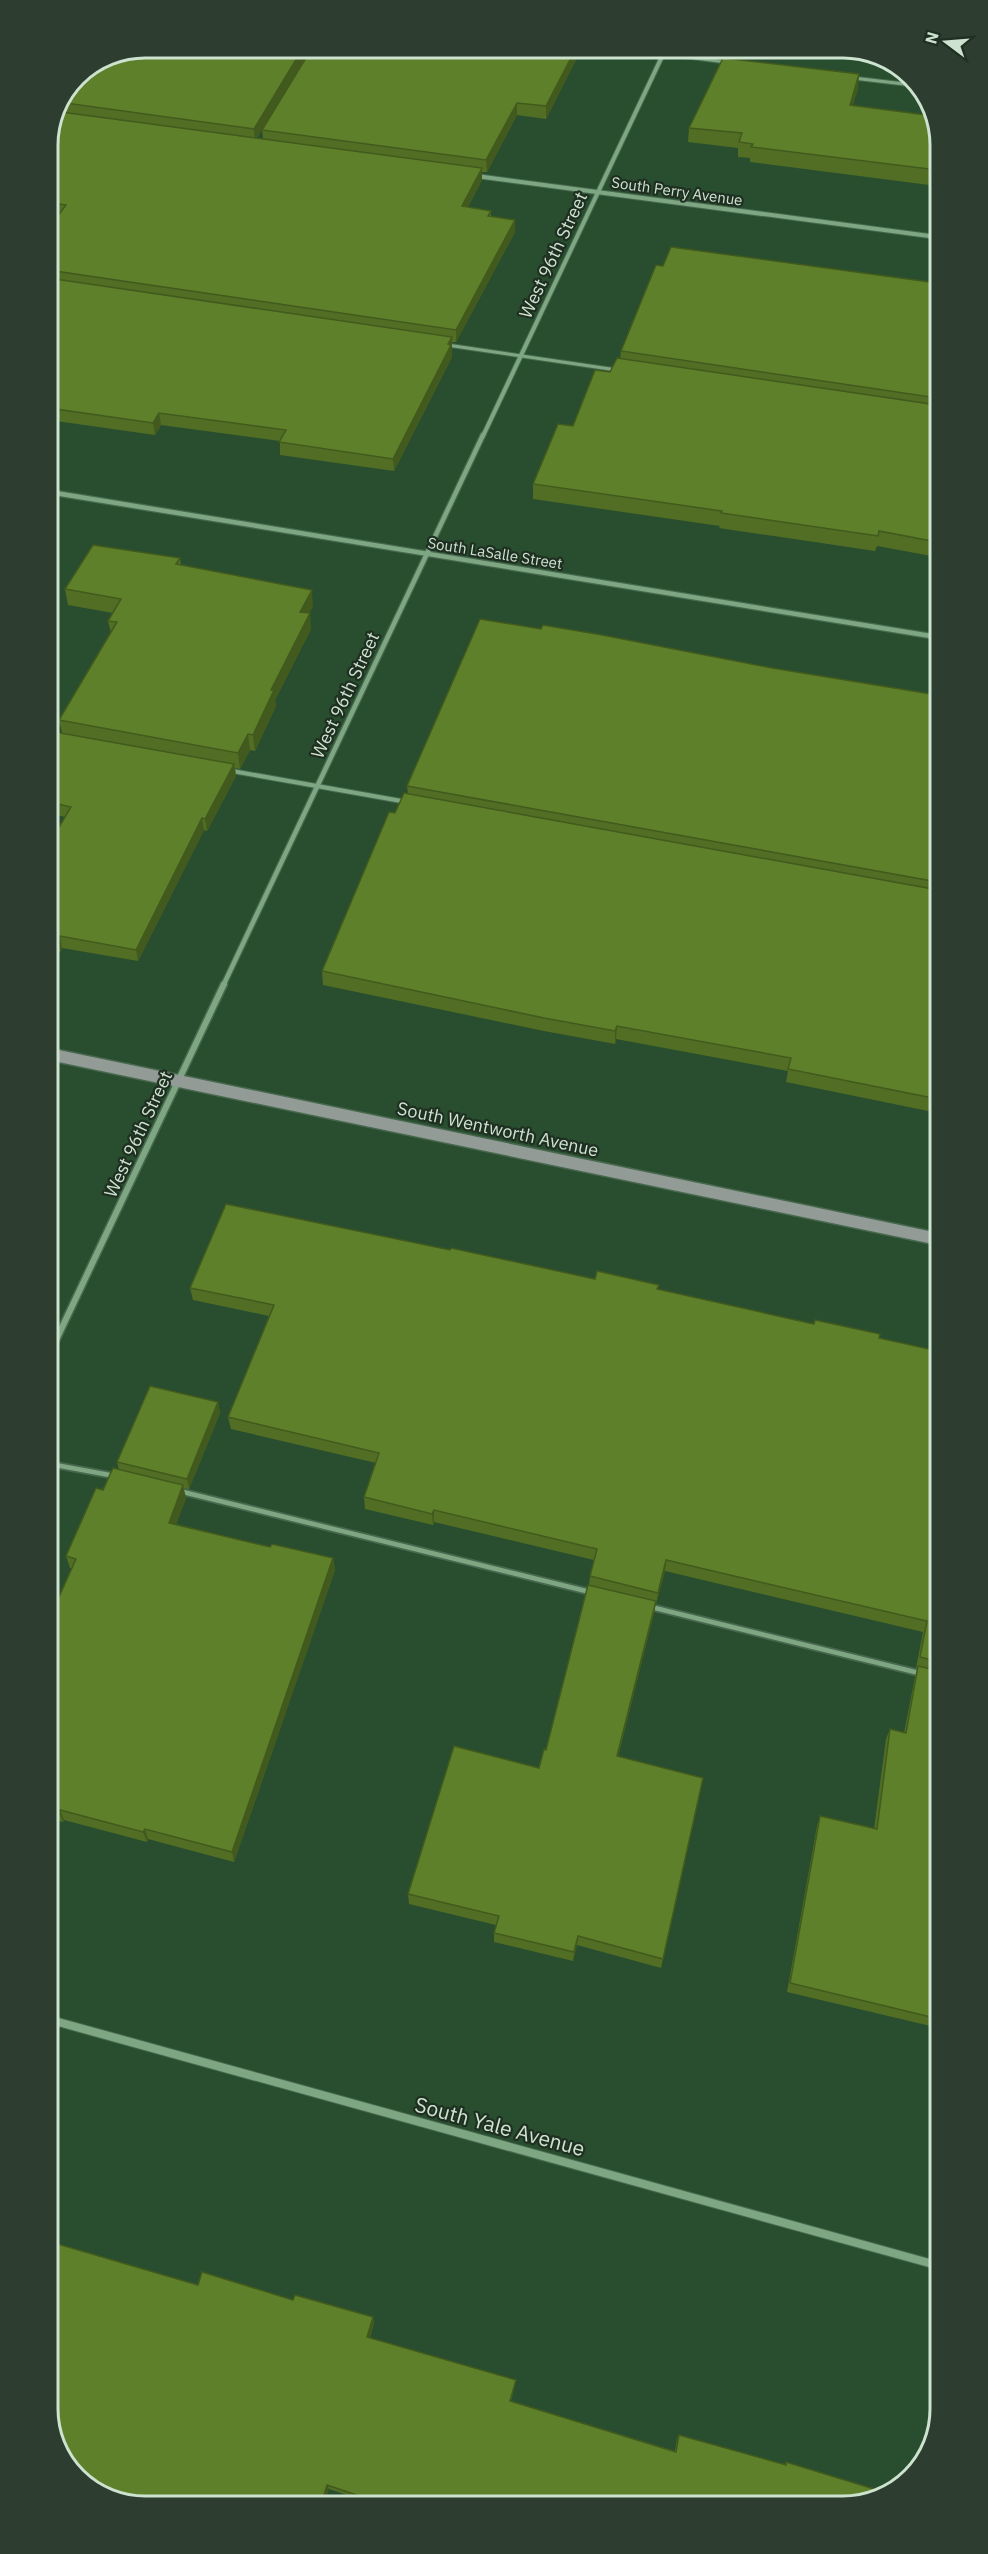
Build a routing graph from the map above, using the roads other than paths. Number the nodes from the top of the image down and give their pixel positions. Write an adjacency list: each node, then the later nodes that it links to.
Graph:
1 (661, 59): 7 (street, West 96th Street)
2 (699, 59): 3 (lane)
3 (731, 63)
4 (845, 77): 5 (lane)
5 (904, 84)
6 (475, 175): 7 (street, South Perry Avenue)
7 (597, 192): 8 (street, South Perry Avenue); 10 (street, West 96th Street)
8 (929, 236)
9 (439, 344): 10 (lane)
10 (521, 356): 11 (lane); 13 (street, West 96th Street)
11 (622, 371)
12 (59, 494): 13 (street, South LaSalle Street)
13 (427, 554): 14 (street, South LaSalle Street); 16 (street, West 96th Street)
14 (929, 636)
15 (225, 769): 16 (lane)
16 (317, 786): 17 (lane); 19 (street, West 96th Street)
17 (408, 802)
18 (59, 1056): 19 (street, South Wentworth Avenue)
19 (179, 1081): 20 (street, South Wentworth Avenue); 21 (street, West 96th Street)
20 (929, 1237)
21 (58, 1335)
22 (58, 1466): 23 (lane)
23 (125, 1478)
24 (171, 1490): 25 (lane)
25 (602, 1595)
26 (648, 1606): 27 (lane)
27 (927, 1675)
28 (58, 2022): 29 (street, South Yale Avenue)
29 (929, 2263)

